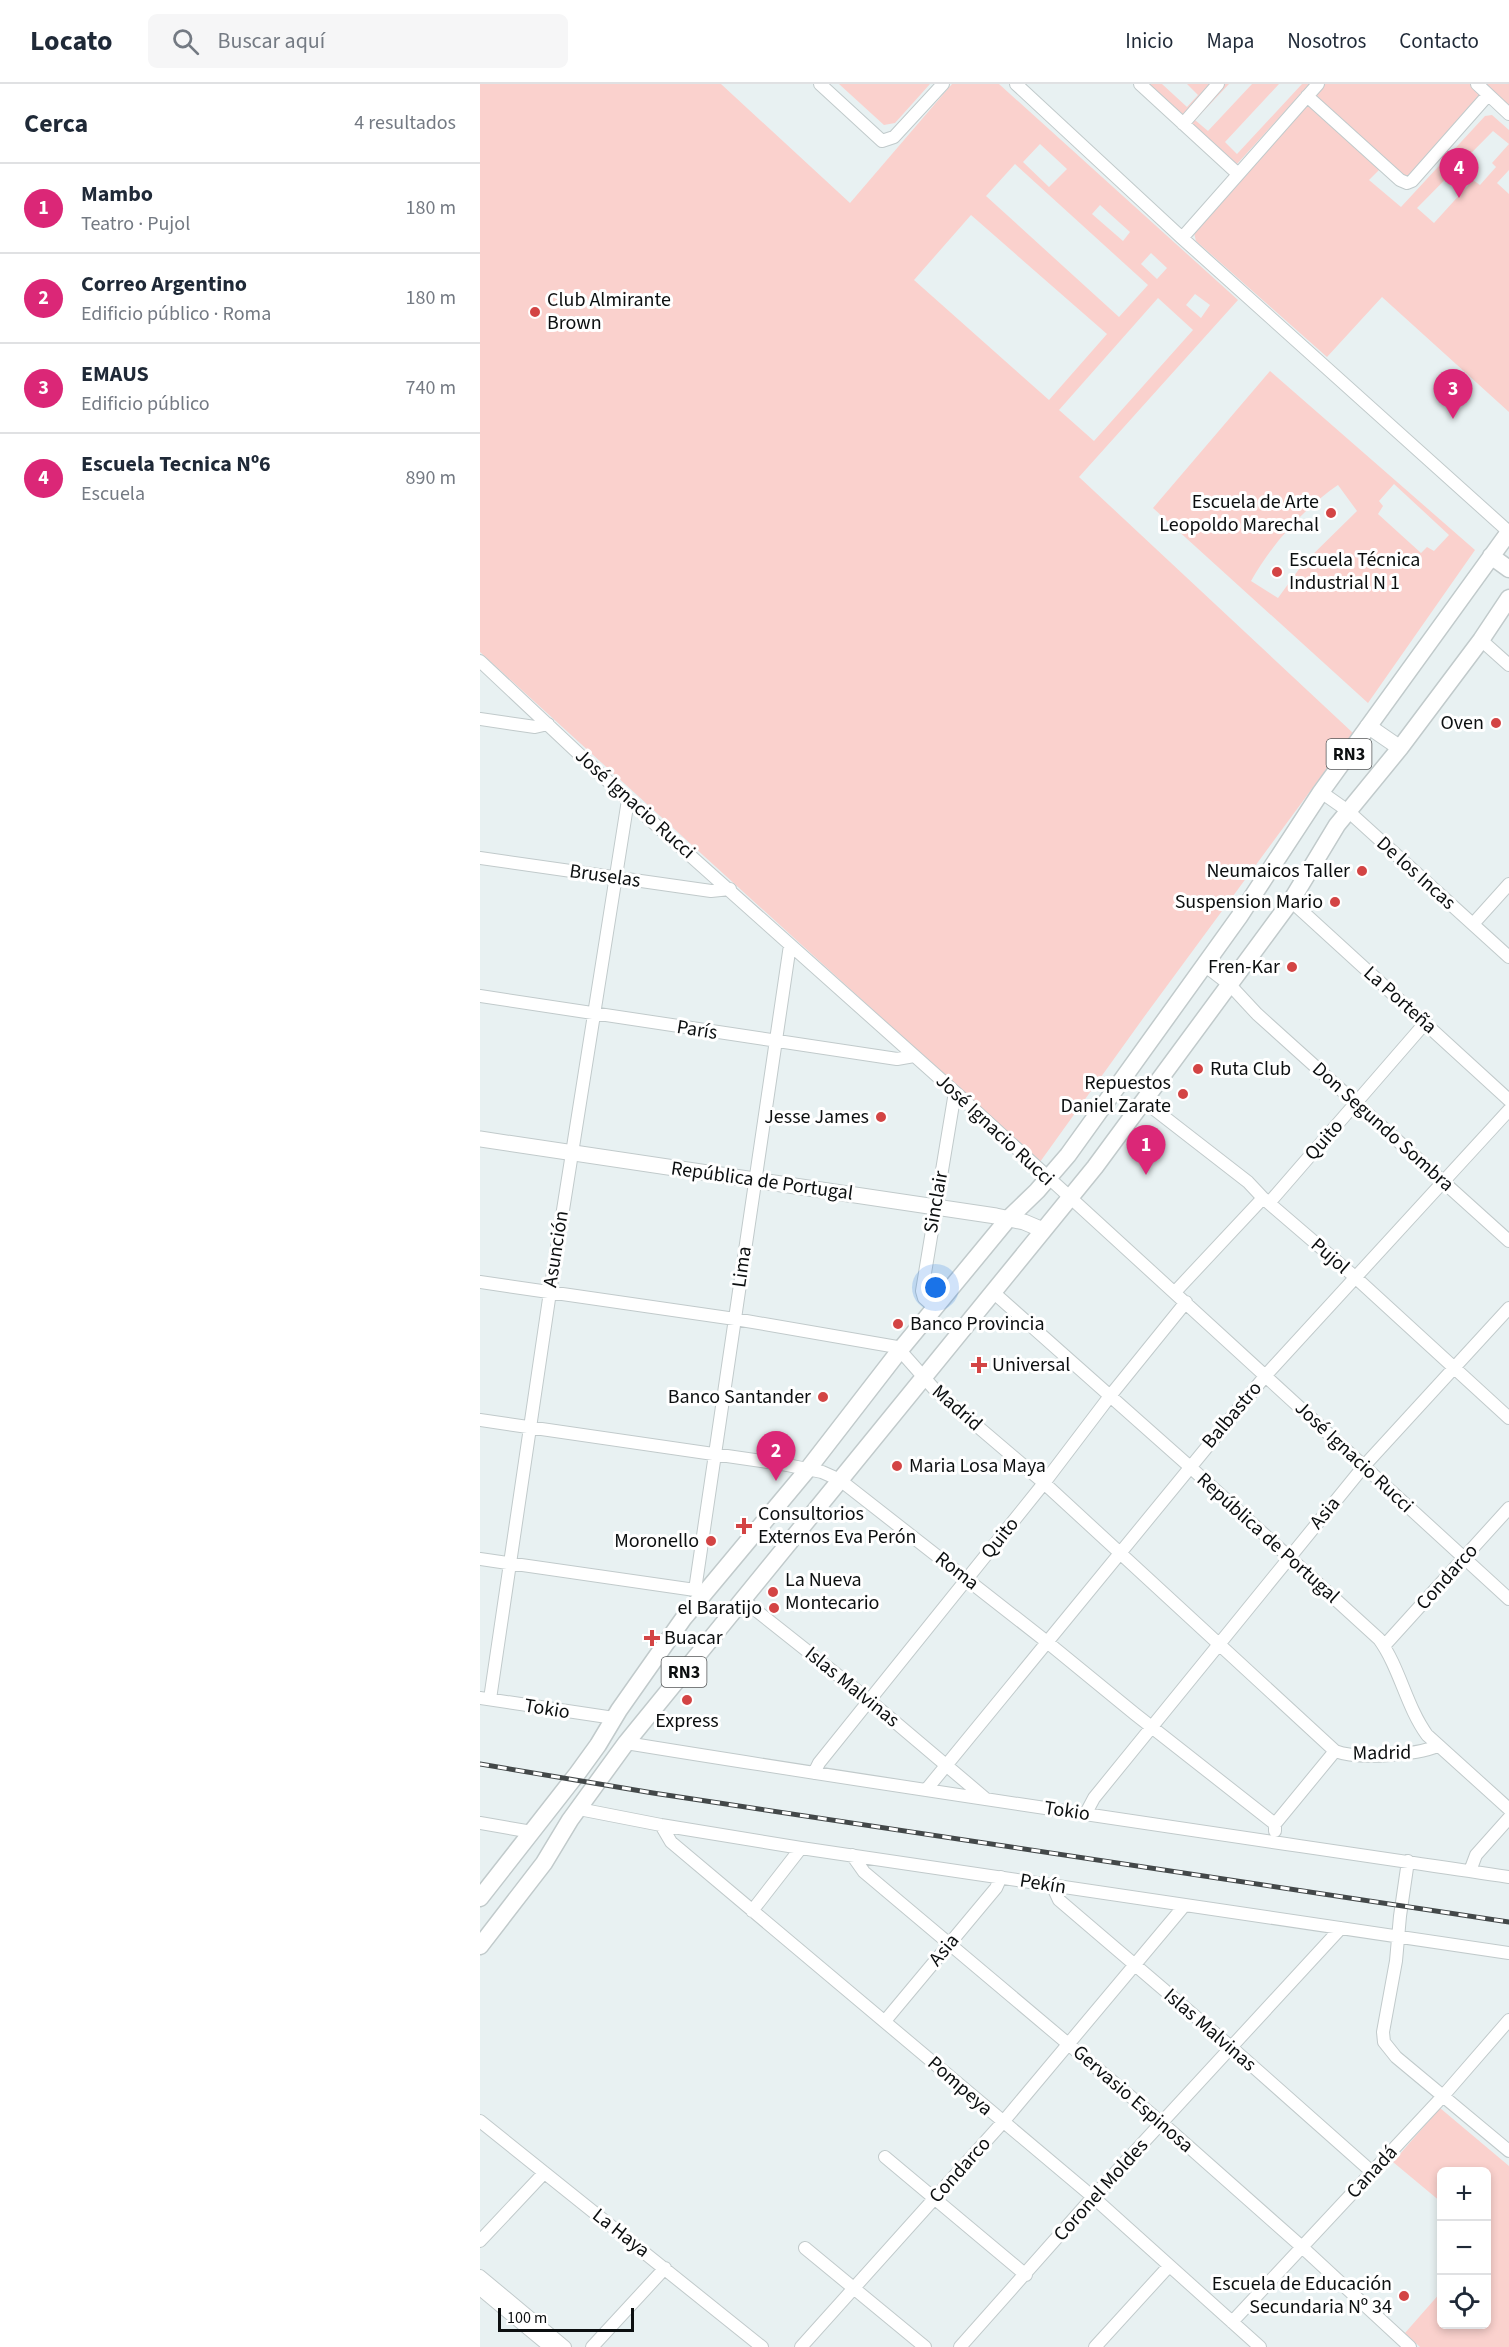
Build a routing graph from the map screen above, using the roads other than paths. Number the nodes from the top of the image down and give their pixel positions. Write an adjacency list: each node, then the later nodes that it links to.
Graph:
1 (820, 84): 2 (street)
2 (943, 84)
3 (1016, 84): 13 (street)
4 (1140, 84): 11 (street)
5 (1218, 84): 11 (street)
6 (1318, 84): 9 (street)
7 (1477, 84): 8 (street)
8 (1488, 95): 9 (street); 10 (street)
9 (1307, 96): 12 (street)
10 (1509, 114)
11 (1183, 124): 12 (street)
12 (1238, 174): 13 (street)
13 (1182, 238): 14 (street)
14 (1509, 532): 15 (highway, RN3)
15 (1491, 556): 16 (highway); 23 (highway, RN3)
16 (1509, 569)
17 (1509, 598): 18 (highway, RN3)
18 (1481, 640): 20 (street); 24 (highway, RN3)
19 (480, 661): 22 (street, José Ignacio Rucci)
20 (1509, 665)
21 (480, 719): 22 (street)
22 (548, 724): 26 (street, José Ignacio Rucci)
23 (1368, 726): 24 (main road); 25 (highway, RN3)
24 (1400, 748): 27 (highway, RN3)
25 (1322, 792): 27 (street, De los Incas); 36 (highway, RN3)
26 (628, 800): 29 (street, Asunción); 31 (street, José Ignacio Rucci)
27 (1348, 811): 32 (highway, RN3); 33 (street, De los Incas)
28 (480, 858): 29 (street, Bruselas)
29 (615, 878): 31 (street, Bruselas); 39 (street, Asunción)
30 (1509, 884): 33 (street)
31 (730, 889): 34 (street, José Ignacio Rucci)
32 (1291, 901): 37 (highway, RN3); 40 (street, La Porteña)
33 (1473, 924): 35 (street, De los Incas)
34 (790, 945): 41 (street, Lima); 42 (street, José Ignacio Rucci)
35 (1509, 957)
36 (1206, 967): 37 (street, Don Segundo Sombra); 50 (highway, RN3)
37 (1230, 986): 45 (highway, RN3); 46 (street, Don Segundo Sombra)
38 (480, 996): 39 (street, París)
39 (593, 1013): 41 (street, París); 49 (street, Asunción)
40 (1426, 1023): 44 (street, La Porteña); 46 (street, Quito)
41 (777, 1042): 42 (street, París); 52 (street, Lima)
42 (914, 1056): 43 (street, José Ignacio Rucci)
43 (955, 1092): 50 (street, José Ignacio Rucci); 55 (street, Sinclair)
44 (1509, 1100)
45 (1145, 1102): 53 (highway, RN3); 54 (street, Pujol)
46 (1356, 1103): 51 (street, Don Segundo Sombra); 54 (street, Quito)
47 (1509, 1110): 51 (street, Balbastro)
48 (480, 1139): 49 (main road, República de Portugal)
49 (571, 1153): 52 (main road, República de Portugal); 61 (street, Asunción)
50 (1048, 1179): 53 (street, José Ignacio Rucci); 56 (highway, RN3)
51 (1444, 1180): 58 (street, Don Segundo Sombra); 59 (street, Balbastro)
52 (755, 1181): 55 (main road, República de Portugal); 67 (street, Lima)
53 (1071, 1199): 57 (highway, RN3); 63 (street, José Ignacio Rucci)
54 (1266, 1200): 59 (street, Pujol); 63 (street, Quito)
55 (935, 1207): 56 (main road, República de Portugal); 65 (street, Sinclair)
56 (1008, 1219): 57 (main road, República de Portugal); 65 (highway, RN3)
57 (1043, 1230): 62 (highway, RN3)
58 (1509, 1241)
59 (1355, 1277): 69 (street, Pujol); 70 (street, Balbastro)
60 (480, 1282): 61 (street)
61 (550, 1292): 67 (street); 75 (street, Asunción)
62 (993, 1292): 71 (highway, RN3); 72 (street, República de Portugal)
63 (1174, 1292): 64 (street, José Ignacio Rucci)
64 (1186, 1302): 70 (street, José Ignacio Rucci); 72 (street, Quito)
65 (935, 1308): 68 (highway, RN3)
66 (1509, 1308): 69 (street, Asia)
67 (735, 1319): 68 (street); 76 (street, Lima)
68 (900, 1350): 71 (street, Madrid); 79 (highway, RN3)
69 (1454, 1368): 73 (street, Pujol); 78 (street, Asia)
70 (1266, 1375): 77 (street, Balbastro); 78 (street, José Ignacio Rucci)
71 (922, 1378): 80 (highway, RN3); 81 (street, Madrid)
72 (1110, 1396): 77 (street, República de Portugal); 81 (street, Quito)
73 (1509, 1418)
74 (480, 1420): 75 (street, Roma)
75 (530, 1428): 76 (street, Roma); 87 (street, Asunción)
76 (715, 1455): 79 (street, Roma); 89 (street, Lima)
77 (1189, 1466): 83 (street, Balbastro); 84 (street, República de Portugal)
78 (1364, 1466): 84 (street, Asia); 85 (street, José Ignacio Rucci)
79 (808, 1468): 80 (street, Roma); 89 (highway, RN3)
80 (840, 1480): 88 (street, Roma); 91 (highway, RN3)
81 (1044, 1483): 83 (street, Madrid); 88 (street, Quito)
82 (1509, 1508): 85 (street, Condarco)
83 (1119, 1552): 92 (street, Balbastro); 93 (street, Madrid)
84 (1289, 1556): 93 (street, Asia); 94 (street, República de Portugal)
85 (1465, 1558): 90 (street, José Ignacio Rucci); 94 (street, Condarco)
86 (480, 1559): 87 (street)
87 (511, 1563): 89 (street); 95 (street, Asunción)
88 (966, 1579): 92 (street, Roma); 96 (street, Quito)
89 (699, 1593): 97 (highway, RN3)
90 (1509, 1599)
91 (743, 1600): 96 (street, Islas Malvinas); 99 (highway, RN3)
92 (1047, 1642): 98 (street, Roma); 102 (street, Balbastro)
93 (1219, 1644): 98 (street, Asia); 101 (street, Madrid)
94 (1384, 1646): 100 (street, República de Portugal)
95 (485, 1699): 97 (street, Tokio)
96 (869, 1700): 102 (street, Islas Malvinas); 103 (street, Quito)
97 (614, 1718): 113 (highway, RN3)
98 (1152, 1726): 108 (street, Asia); 111 (street, Roma)
99 (626, 1743): 103 (street, Tokio); 106 (highway, RN3)
100 (1438, 1746): 101 (street, Madrid); 107 (street, República de Portugal)
101 (1335, 1752): 111 (street)
102 (947, 1764): 104 (street, Balbastro); 105 (street, Islas Malvinas)
103 (813, 1773): 104 (street, Tokio)
104 (926, 1790): 105 (street, Tokio)
105 (986, 1799): 108 (street, Tokio)
106 (579, 1809): 112 (street, Pekín); 128 (highway, RN3)
107 (1509, 1809)
108 (1086, 1813): 114 (street, Tokio)
109 (1509, 1818): 118 (street)
110 (480, 1823): 113 (street)
111 (1275, 1824): 114 (street)
112 (661, 1825): 115 (street, Pekín); 124 (street, Pompeya)
113 (532, 1832): 122 (highway, RN3)
114 (1274, 1842): 117 (street, Tokio)
115 (801, 1848): 116 (street, Pekín); 124 (street)
116 (852, 1855): 120 (street, Pekín); 127 (street, Gervasio Espinosa)
117 (1408, 1861): 118 (street, Tokio); 126 (street)
118 (1470, 1871): 119 (street, Tokio)
119 (1509, 1876)
120 (1001, 1877): 121 (street, Pekín); 127 (street, Asia)
121 (1052, 1885): 123 (street, Pekín); 130 (street, Islas Malvinas)
122 (480, 1898)
123 (1184, 1906): 125 (street, Pekín); 130 (street, Condarco)
124 (752, 1911): 132 (street, Pompeya)
125 (1341, 1928): 126 (street, Pekín); 134 (street, Coronel Moldes)
126 (1398, 1936): 129 (street, Pekín); 135 (street)
127 (948, 1944): 132 (street, Asia); 133 (street, Gervasio Espinosa)
128 (480, 1946)
129 (1509, 1953)
130 (1135, 1964): 133 (street, Condarco); 134 (street, Islas Malvinas)
131 (1509, 2020): 135 (street, Canadá)
132 (885, 2021): 137 (street, Pompeya)
133 (1069, 2044): 137 (street, Condarco); 138 (street, Gervasio Espinosa)
134 (1231, 2047): 138 (street, Coronel Moldes); 141 (street, Islas Malvinas)
135 (1443, 2096): 139 (street); 141 (street, Canadá)
136 (480, 2121): 142 (street, La Haya)
137 (1003, 2122): 143 (street, Pompeya); 144 (street, Condarco)
138 (1162, 2123): 143 (street, Coronel Moldes); 146 (street, Gervasio Espinosa)
139 (1509, 2151)
140 (885, 2157): 144 (street)
141 (1372, 2172): 146 (street, Canadá)
142 (544, 2173): 145 (street); 149 (street, La Haya)
143 (1093, 2197): 148 (street, Pompeya); 150 (street, Coronel Moldes)
144 (934, 2199): 150 (street); 152 (street, Condarco)
145 (480, 2241)
146 (1302, 2247): 154 (street, Canadá); 165 (street, Gervasio Espinosa)
147 (805, 2248): 152 (street)
148 (1169, 2266): 154 (street, Pompeya); 155 (street)
149 (665, 2268): 158 (street); 159 (street, La Haya)
150 (1026, 2275): 162 (street, Coronel Moldes)
151 (480, 2276): 157 (street)
152 (852, 2288): 160 (street, Condarco); 161 (street)
153 (480, 2289): 156 (street)
154 (1232, 2322): 164 (street, Pompeya)
155 (1099, 2342): 163 (street)
156 (550, 2347)
157 (565, 2347)
158 (592, 2347)
159 (762, 2347)
160 (801, 2347)
161 (925, 2347)
162 (960, 2347)
163 (1114, 2347)
164 (1260, 2347)
165 (1410, 2347)

